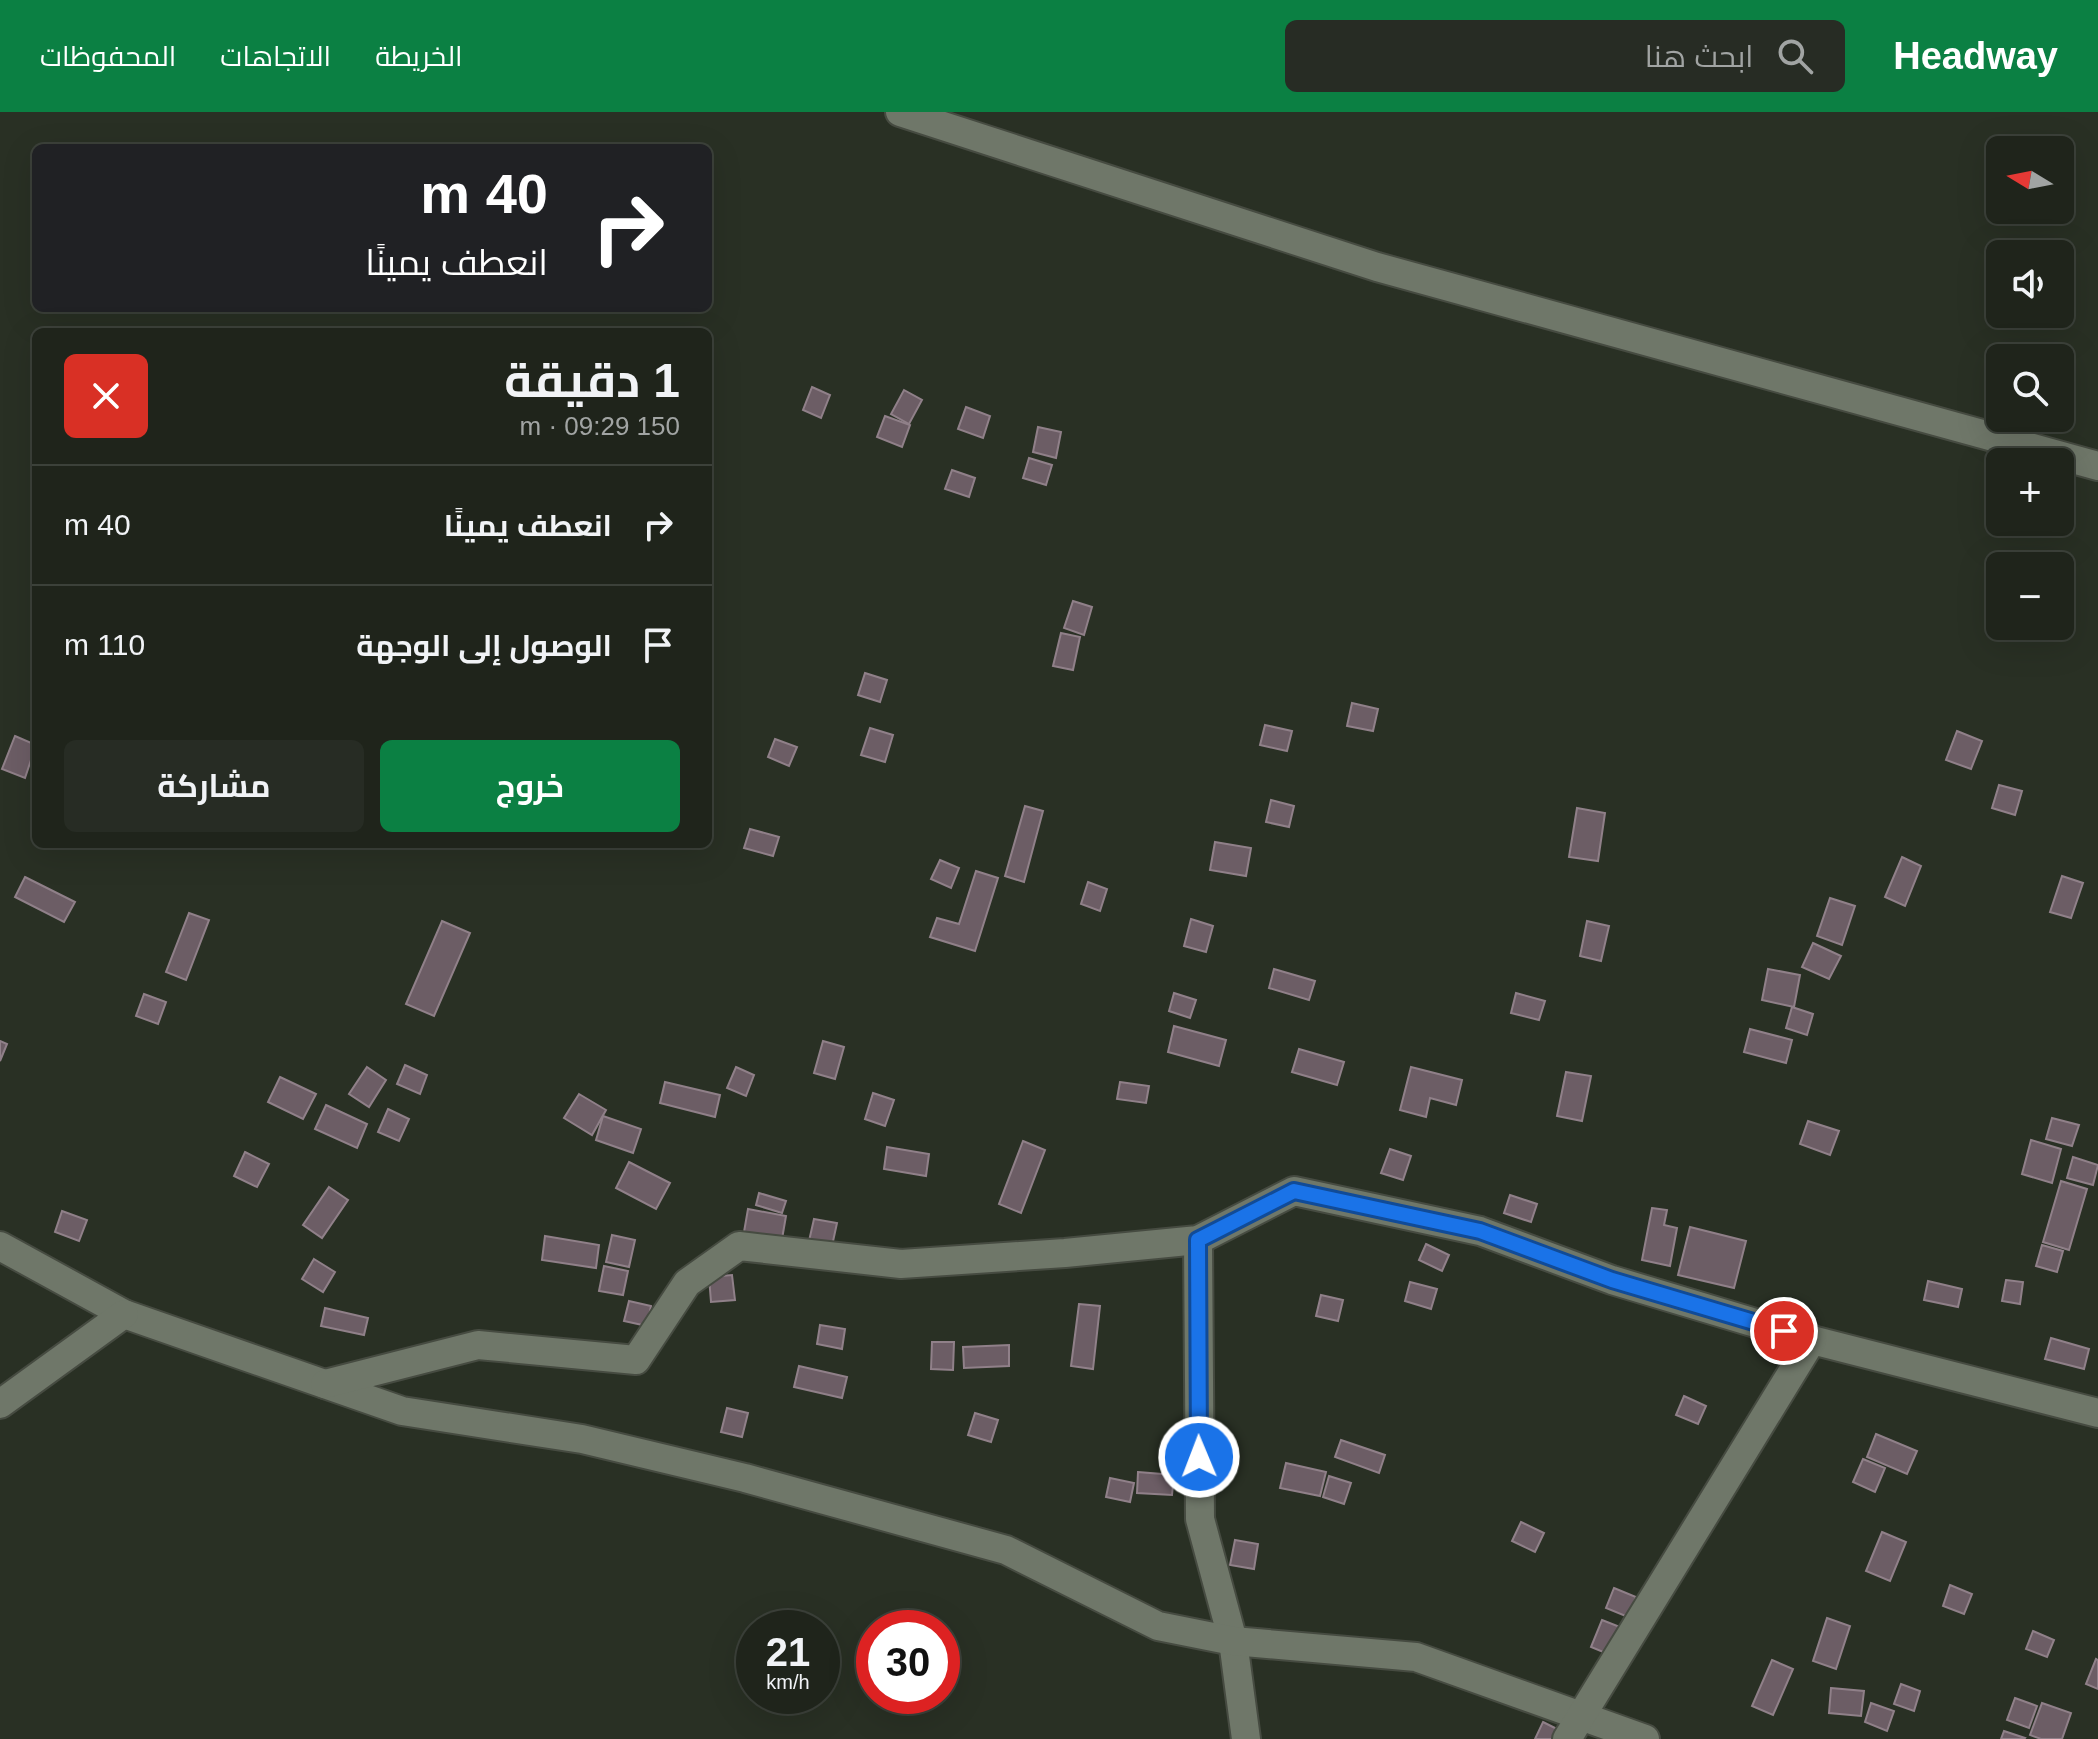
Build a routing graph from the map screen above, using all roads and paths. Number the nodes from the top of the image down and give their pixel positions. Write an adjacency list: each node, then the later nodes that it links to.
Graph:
1 (900, 112): 2 (street)
2 (2098, 466)
3 (1198, 1240): 6 (street); 7 (street); 10 (street)
4 (0, 1246): 5 (street)
5 (124, 1314): 7 (street); 8 (street)
6 (1812, 1340): 9 (street); 11 (street)
7 (325, 1384): 10 (street)
8 (0, 1404)
9 (2098, 1413)
10 (1233, 1641): 11 (street); 12 (street)
11 (1574, 1727): 13 (street)
12 (1246, 1739)
13 (1645, 1739)

